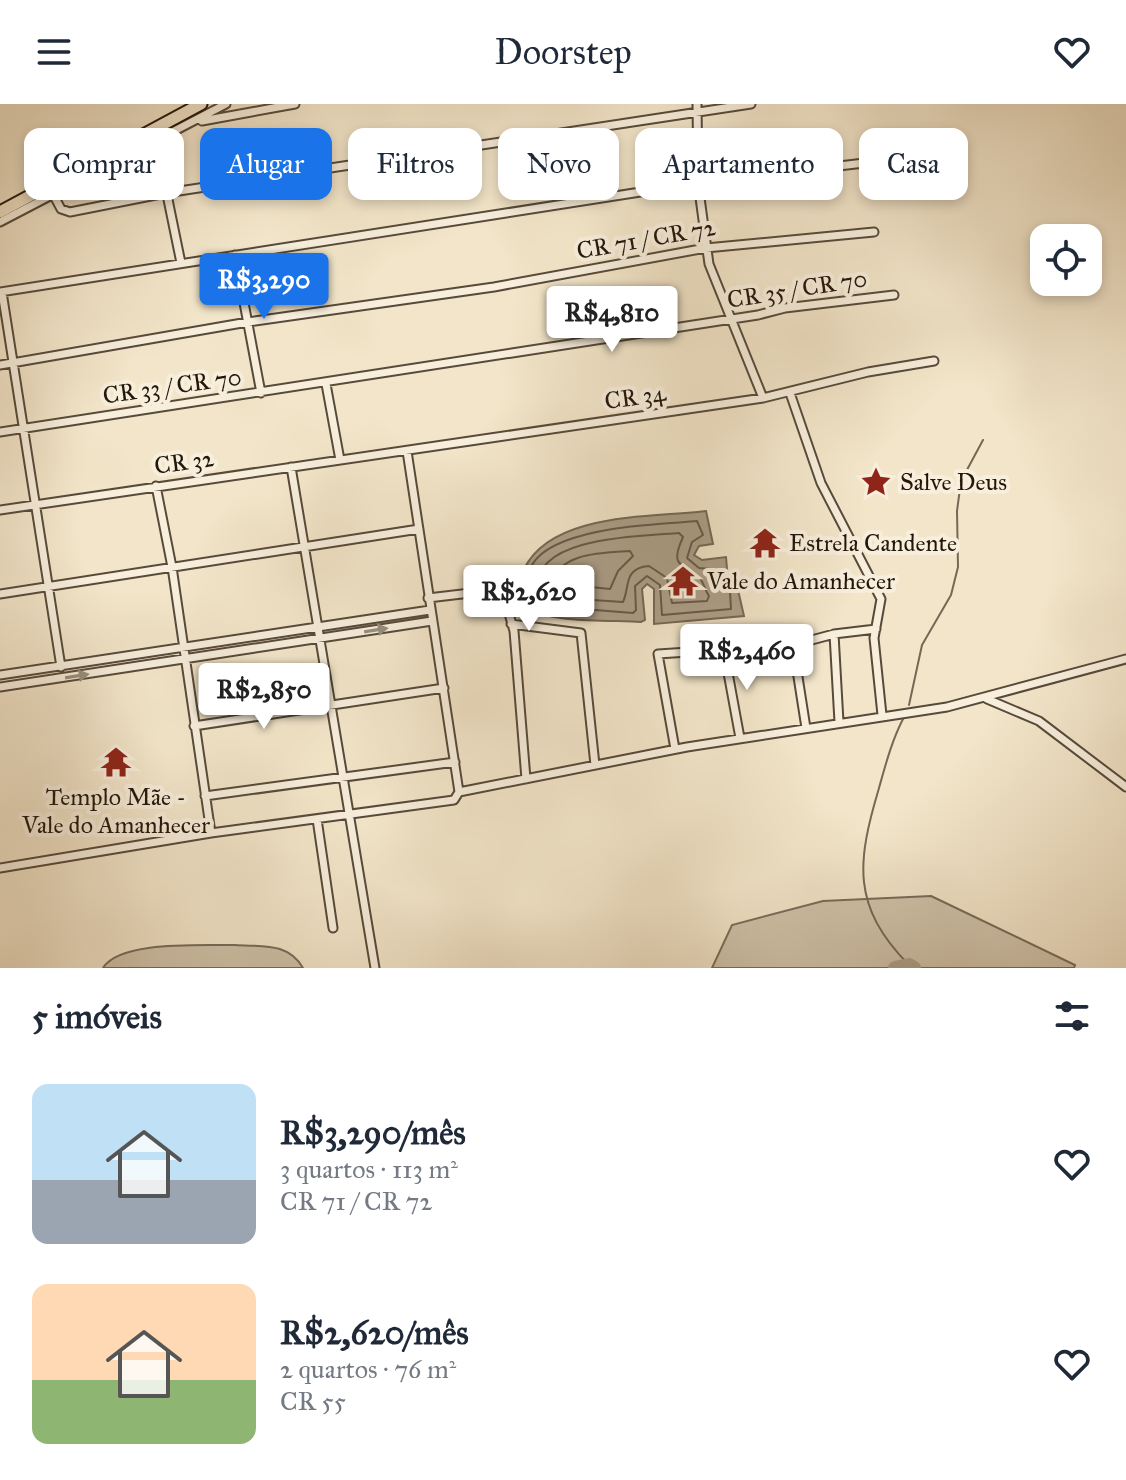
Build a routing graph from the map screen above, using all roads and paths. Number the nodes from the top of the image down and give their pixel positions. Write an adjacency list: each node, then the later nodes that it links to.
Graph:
1 (201, 104): 16 (main road)
2 (226, 104): 6 (street)
3 (295, 104): 6 (street)
4 (751, 104): 5 (street)
5 (697, 108): 8 (street); 9 (street)
6 (192, 122): 7 (street)
7 (181, 128)
8 (697, 128)
9 (184, 190)
10 (635, 193): 20 (street)
11 (36, 200): 16 (street)
12 (56, 200): 13 (street)
13 (131, 200)
14 (168, 200): 21 (street)
15 (700, 200): 19 (street)
16 (9, 210): 17 (street)
17 (0, 222)
18 (874, 232): 19 (street, CR 71 / CR 72)
19 (706, 248): 24 (street); 25 (street, CR 71 / CR 72)
20 (235, 255): 21 (street); 25 (street)
21 (181, 263): 22 (street)
22 (1, 292): 27 (street)
23 (894, 295): 24 (street, CR 35 / CR 70)
24 (728, 319): 29 (street, CR 35 / CR 70); 32 (street)
25 (248, 322): 27 (street, CR 71 / CR 72); 30 (street)
26 (934, 361): 31 (street, CR 34)
27 (14, 362): 28 (street, CR 71 / CR 72); 33 (street)
28 (0, 365)
29 (326, 384): 30 (street, CR 33 / CR 70); 36 (street)
30 (261, 393): 33 (street, CR 33 / CR 70)
31 (790, 393): 32 (street, CR 34); 51 (street)
32 (763, 398): 35 (street, CR 34)
33 (23, 428): 34 (street, CR 33 / CR 70); 39 (street)
34 (0, 432)
35 (407, 451): 36 (street, CR 34); 41 (street)
36 (340, 460): 37 (street, CR 32)
37 (291, 467): 38 (street, CR 32); 42 (street)
38 (156, 486): 39 (street, CR 32); 43 (street)
39 (34, 504): 40 (street, CR 32); 44 (street)
40 (0, 510)
41 (419, 529): 42 (street); 46 (street)
42 (307, 546): 43 (street); 50 (street)
43 (172, 567): 44 (street); 55 (street)
44 (49, 586): 45 (street); 59 (street)
45 (0, 594)
46 (428, 598): 47 (street); 49 (street)
47 (430, 610): 48 (street); 50 (street)
48 (432, 621): 53 (street, one-way to 48); 62 (street)
49 (511, 624): 72 (street); 74 (street)
50 (319, 628): 53 (street); 55 (street)
51 (876, 629): 52 (street); 65 (street)
52 (834, 634): 54 (street); 66 (street)
53 (319, 639): 58 (street); 64 (street)
54 (793, 645): 56 (street); 68 (street)
55 (184, 649): 58 (street); 59 (street)
56 (724, 651): 69 (street); 70 (street)
57 (1126, 659): 63 (street)
58 (185, 660): 61 (street, one-way to 58); 67 (street)
59 (61, 667): 60 (street)
60 (0, 675)
61 (0, 687)
62 (444, 688): 64 (street); 71 (street)
63 (985, 698): 65 (street); 75 (street)
64 (329, 705): 67 (street); 73 (street)
65 (882, 715): 66 (street)
66 (839, 722): 68 (street)
67 (194, 726): 77 (street)
68 (806, 728): 69 (street)
69 (740, 738): 70 (street)
70 (675, 749): 72 (street)
71 (455, 762): 73 (street); 76 (street)
72 (595, 765): 74 (street)
73 (342, 776): 77 (street); 78 (street)
74 (526, 779): 76 (street)
75 (1126, 787)
76 (459, 792): 78 (street)
77 (205, 796): 80 (street)
78 (348, 815): 79 (street); 83 (street)
79 (317, 819): 80 (street); 82 (street)
80 (211, 833): 81 (street)
81 (0, 868)
82 (333, 928)
83 (375, 968)

